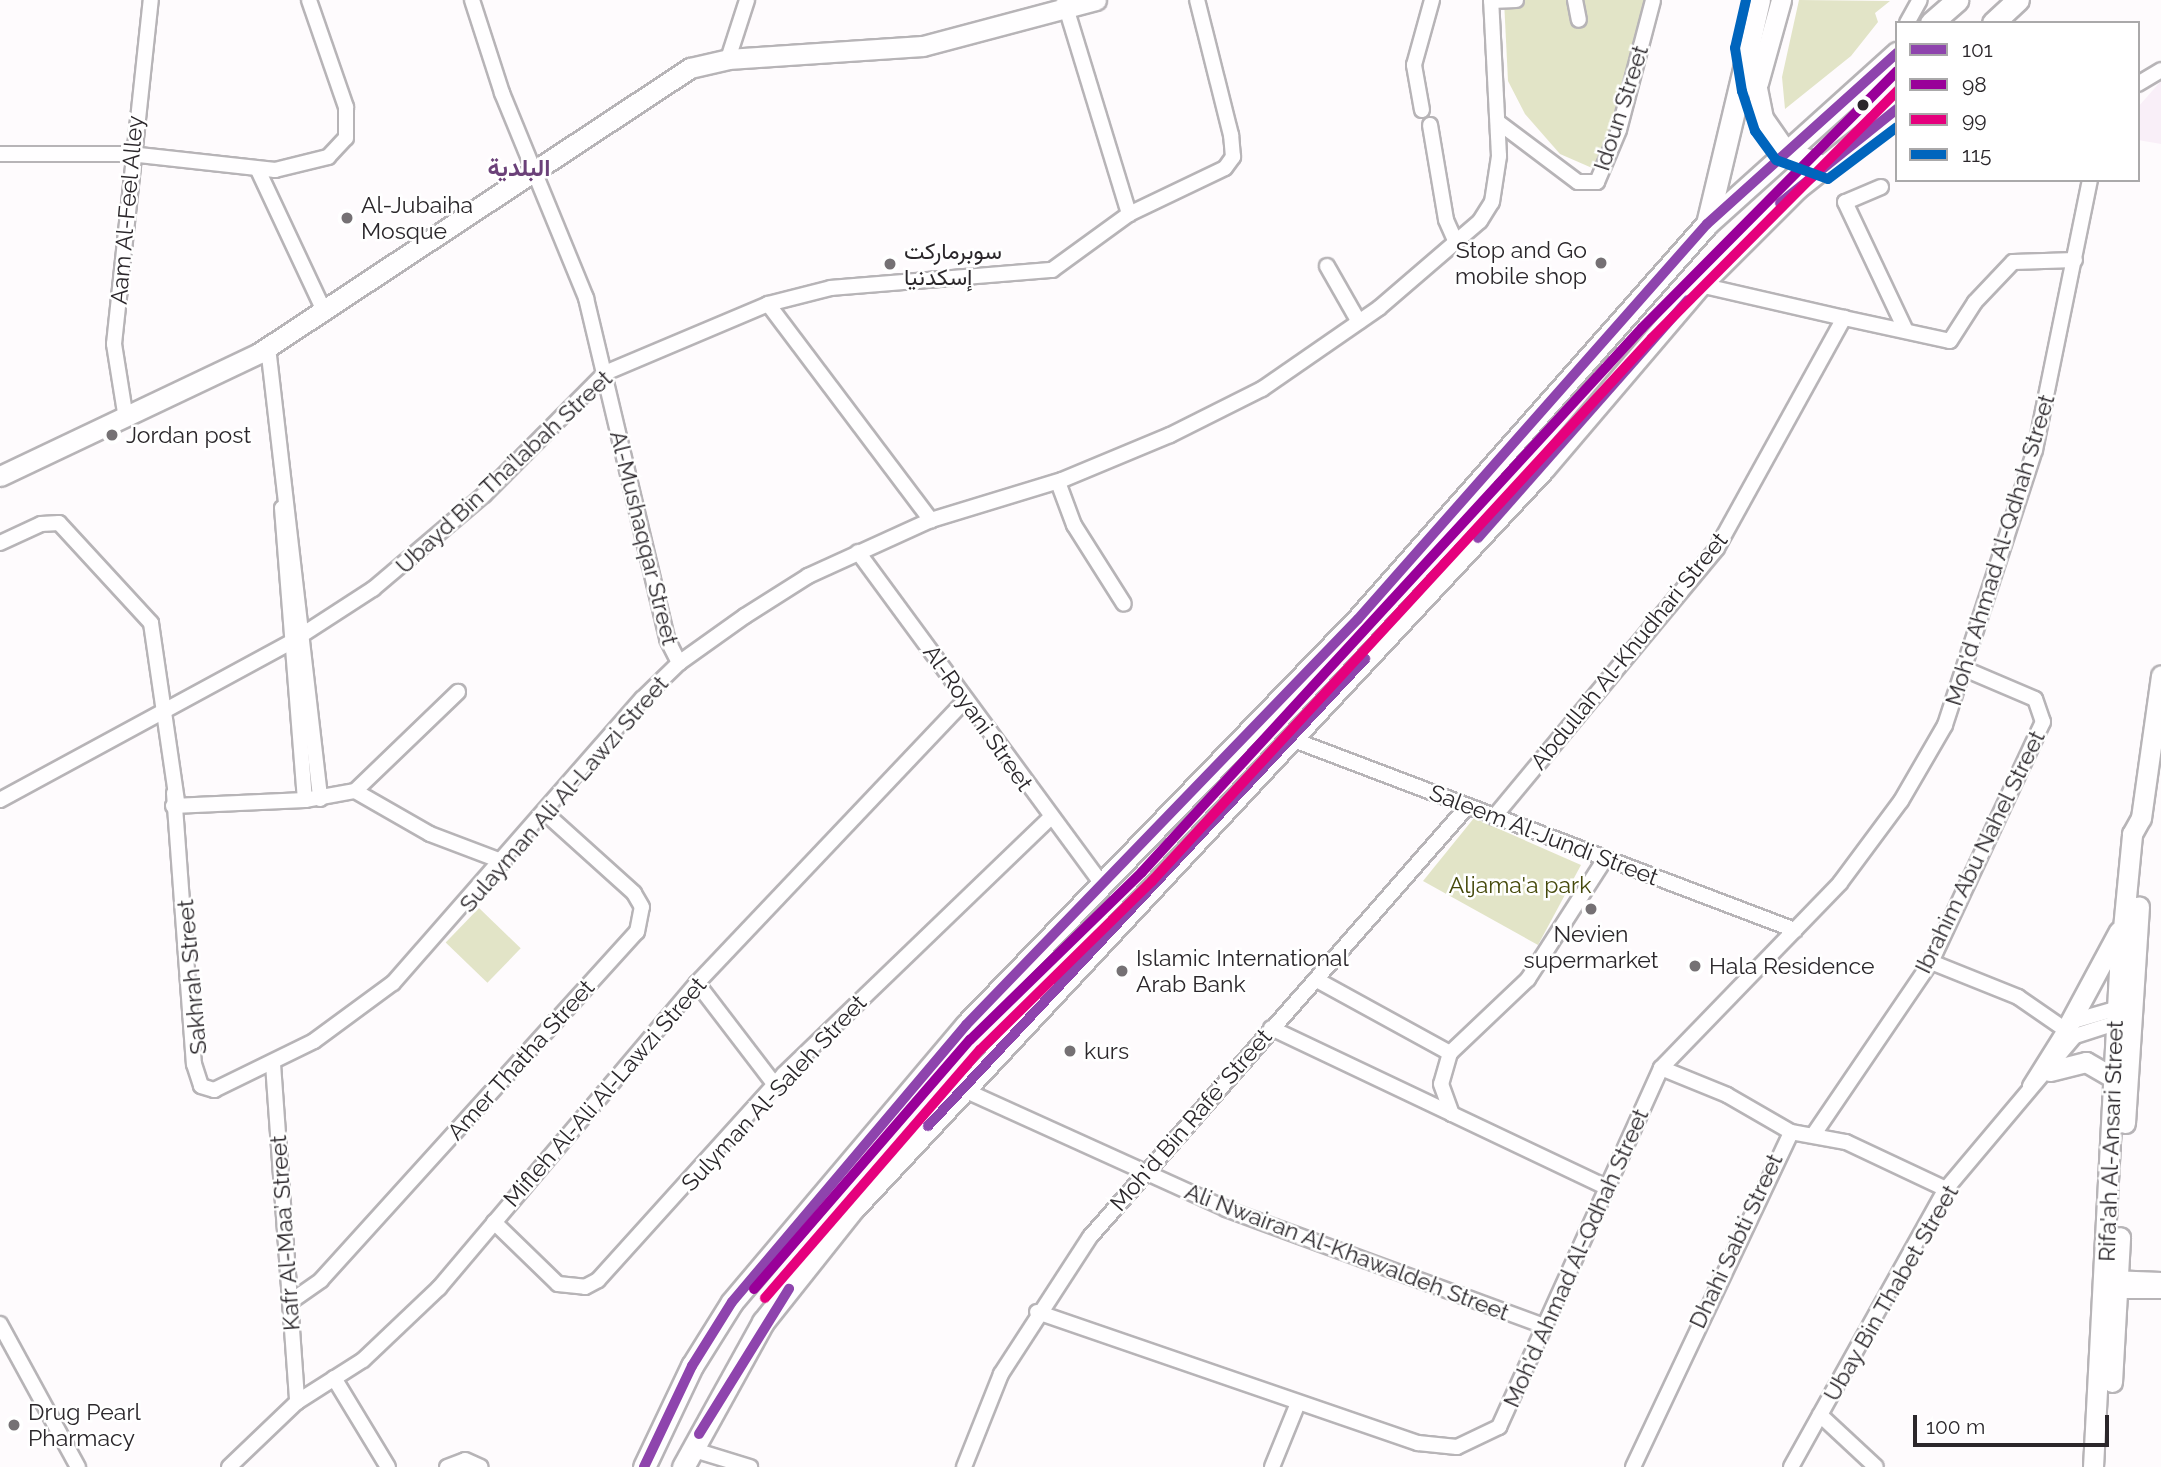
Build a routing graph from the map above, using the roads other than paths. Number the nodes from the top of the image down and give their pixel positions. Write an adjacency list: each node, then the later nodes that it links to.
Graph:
1 (151, 0): 34 (street, Aam Al-Feel Alley)
2 (309, 0): 36 (street)
3 (472, 0): 37 (street, Al-Mushaqqar Street)
4 (747, 0): 24 (street)
5 (1096, 0): 17 (street)
6 (1197, 0): 42 (street, Ubayd Bin Tha’labah Street)
7 (1432, 0): 28 (street)
8 (1516, 0): 16 (street)
9 (1575, 0): 18 (street)
10 (1653, 0): 30 (street, Idoun Street)
11 (1760, 0): 22 (street)
12 (1781, 0): 27 (street)
13 (1920, 0): 19 (street)
14 (1957, 0): 20 (main road)
15 (2018, 0): 21 (main road)
16 (1491, 1): 30 (street, Sulayman Ali Al-Lawzi Street)
17 (1064, 4): 24 (street); 42 (street)
18 (1579, 20)
19 (1908, 21)
20 (1933, 21)
21 (1995, 21)
22 (1749, 48): 27 (street); 43 (main road)
23 (1895, 52): 32 (main road)
24 (728, 59): 37 (street)
25 (2161, 70): 26 (street)
26 (2140, 84)
27 (1756, 89): 32 (street)
28 (1422, 110)
29 (1895, 110): 35 (main road)
30 (1498, 122): 44 (street, Sulayman Ali Al-Lawzi Street)
31 (1430, 125): 44 (street)
32 (1786, 149): 35 (street); 39 (main road)
33 (0, 154): 34 (street)
34 (130, 154): 36 (street); 55 (street, Aam Al-Feel Alley)
35 (1824, 166): 41 (main road)
36 (258, 170): 49 (street)
37 (535, 172): 49 (street); 54 (street, Al-Mushaqqar Street)
38 (2090, 182): 45 (street, Moh'd Ahmad Al-Qdhah Street)
39 (1745, 186): 41 (main road); 43 (main road)
40 (1881, 187): 52 (street)
41 (1776, 208): 47 (main road)
42 (1129, 214): 48 (street, Ubayd Bin Tha’labah Street)
43 (1707, 224): 81 (main road)
44 (1456, 242): 51 (street, Sulayman Ali Al-Lawzi Street)
45 (2076, 260): 52 (street); 64 (street, Moh'd Ahmad Al-Qdhah Street)
46 (1327, 266): 51 (street)
47 (1700, 285): 50 (street); 69 (main road)
48 (768, 304): 54 (street, Ubayd Bin Tha’labah Street); 58 (street)
49 (325, 313): 53 (street)
50 (1844, 318): 52 (street); 76 (street, Abdullah Al-Khudhari Street)
51 (1359, 322): 57 (street, Sulayman Ali Al-Lawzi Street)
52 (1905, 329)
53 (268, 347): 55 (street); 62 (street)
54 (605, 373): 62 (street, Ubayd Bin Tha’labah Street); 63 (street, Al-Mushaqqar Street)
55 (126, 419): 56 (street)
56 (0, 476)
57 (1058, 482): 58 (street, Sulayman Ali Al-Lawzi Street); 61 (street)
58 (931, 520): 60 (street, Sulayman Ali Al-Lawzi Street)
59 (0, 542): 68 (street, Sakhrah Street)
60 (858, 552): 63 (street, Sulayman Ali Al-Lawzi Street); 67 (street, Al-Royani Street)
61 (1124, 604)
62 (296, 638): 68 (street, Ubayd Bin Tha’labah Street); 72 (street)
63 (679, 663): 75 (street, Sulayman Ali Al-Lawzi Street)
64 (1967, 670): 83 (street, Moh'd Ahmad Al-Qdhah Street); 84 (street, Ibrahim Abu Nahel Street)
65 (2161, 675): 78 (street, Rifa'ah Al-Ansari Street)
66 (458, 692): 70 (street)
67 (965, 699): 77 (street, Al-Royani Street); 86 (street, Mifleh Al-Ali Al-Lawzi Street)
68 (165, 707): 71 (street, Ubayd Bin Tha’labah Street); 73 (street, Sakhrah Street)
69 (1294, 740): 74 (street, Saleem Al-Jundi Street); 97 (main road)
70 (355, 791): 72 (street); 80 (street)
71 (0, 800)
72 (312, 800): 73 (street)
73 (175, 802): 95 (street, Sakhrah Street)
74 (1466, 807): 76 (street, Saleem Al-Jundi Street); 85 (street, Moh'd Bin Rafe' Street)
75 (544, 813): 80 (street, Sulayman Ali Al-Lawzi Street); 109 (street, Amer Thatha Street)
76 (1494, 817): 79 (street, Saleem Al-Jundi Street)
77 (1049, 818): 81 (street, Al-Royani Street); 96 (street, Sulyman Al-Saleh Street)
78 (2140, 818): 82 (street, Rifa'ah Al-Ansari Street); 87 (street, Rifa'ah Al-Ansari Street)
79 (1605, 859): 83 (street, Saleem Al-Jundi Street); 90 (street)
80 (504, 862): 91 (street, Sulayman Ali Al-Lawzi Street)
81 (1100, 881): 123 (main road)
82 (2124, 920): 87 (street, Rifa'ah Al-Ansari Street); 88 (street)
83 (1795, 930): 92 (street, Moh'd Ahmad Al-Qdhah Street)
84 (1931, 962): 88 (street); 101 (street, Ibrahim Abu Nahel Street)
85 (1317, 980): 89 (street, Moh'd Bin Rafe' Street); 90 (street)
86 (697, 983): 96 (street); 105 (street, Mifleh Al-Ali Al-Lawzi Street)
87 (2123, 1013): 88 (street); 93 (street, Ubay Bin Thabet Street); 94 (street, Rifa'ah Al-Ansari Street); 107 (street, Rifa'ah Al-Ansari Street)
88 (2067, 1025): 98 (street, Ubay Bin Thabet Street)
89 (1271, 1028): 99 (street); 102 (street, Moh'd Bin Rafe' Street)
90 (1450, 1053): 99 (street)
91 (273, 1064): 95 (street, Sulayman Ali Al-Lawzi Street); 109 (street, Kafr Al-Maa’ Street)
92 (1661, 1068): 100 (street); 103 (street, Moh'd Ahmad Al-Qdhah Street)
93 (2050, 1072): 94 (street); 98 (street, Ubay Bin Thabet Street)
94 (2112, 1077): 107 (street, Rifa'ah Al-Ansari Street)
95 (198, 1081)
96 (775, 1086): 105 (street, Sulyman Al-Saleh Street)
97 (962, 1089): 102 (street, Ali Nwairan Al-Khawaldeh Street); 117 (main road)
98 (2027, 1094): 104 (street, Ubay Bin Thabet Street)
99 (1452, 1114): 103 (street)
100 (1791, 1132): 101 (street, Dhahi Sabti Street); 127 (street, Dhahi Sabti Street)
101 (1814, 1134): 104 (street, Dhahi Sabti Street)
102 (1143, 1172): 110 (street, Moh'd Bin Rafe' Street); 112 (street, Ali Nwairan Al-Khawaldeh Street)
103 (1606, 1187): 112 (street, Moh'd Ahmad Al-Qdhah Street)
104 (1946, 1189): 116 (street, Ubay Bin Thabet Street)
105 (494, 1222): 113 (street, Mifleh Al-Ali Al-Lawzi Street)
106 (2161, 1280): 107 (street)
107 (2112, 1285): 108 (street); 130 (street, Rifa'ah Al-Ansari Street); 131 (street, Rifa'ah Al-Ansari Street)
108 (2161, 1291)
109 (290, 1302): 114 (street, Kafr Al-Maa’ Street)
110 (1038, 1312): 115 (street, Moh'd Ahmad Al-Qdhah Street); 125 (street, Moh'd Bin Rafe' Street)
111 (0, 1324): 118 (street)
112 (1542, 1325): 115 (street, Moh'd Ahmad Al-Qdhah Street)
113 (334, 1378): 114 (street, Mifleh Al-Ali Al-Lawzi Street); 120 (street)
114 (296, 1402): 119 (street, Mifleh Al-Ali Al-Lawzi Street)
115 (1298, 1402): 126 (street)
116 (1820, 1415): 128 (street, Ubay Bin Thabet Street); 129 (street)
117 (687, 1458): 124 (street)
118 (78, 1467)
119 (229, 1467)
120 (388, 1467)
121 (447, 1467): 122 (street)
122 (481, 1467)
123 (644, 1467)
124 (750, 1467)
125 (964, 1467)
126 (1272, 1467)
127 (1633, 1467)
128 (1791, 1467)
129 (1876, 1467)
130 (2093, 1467)
131 (2105, 1467)

